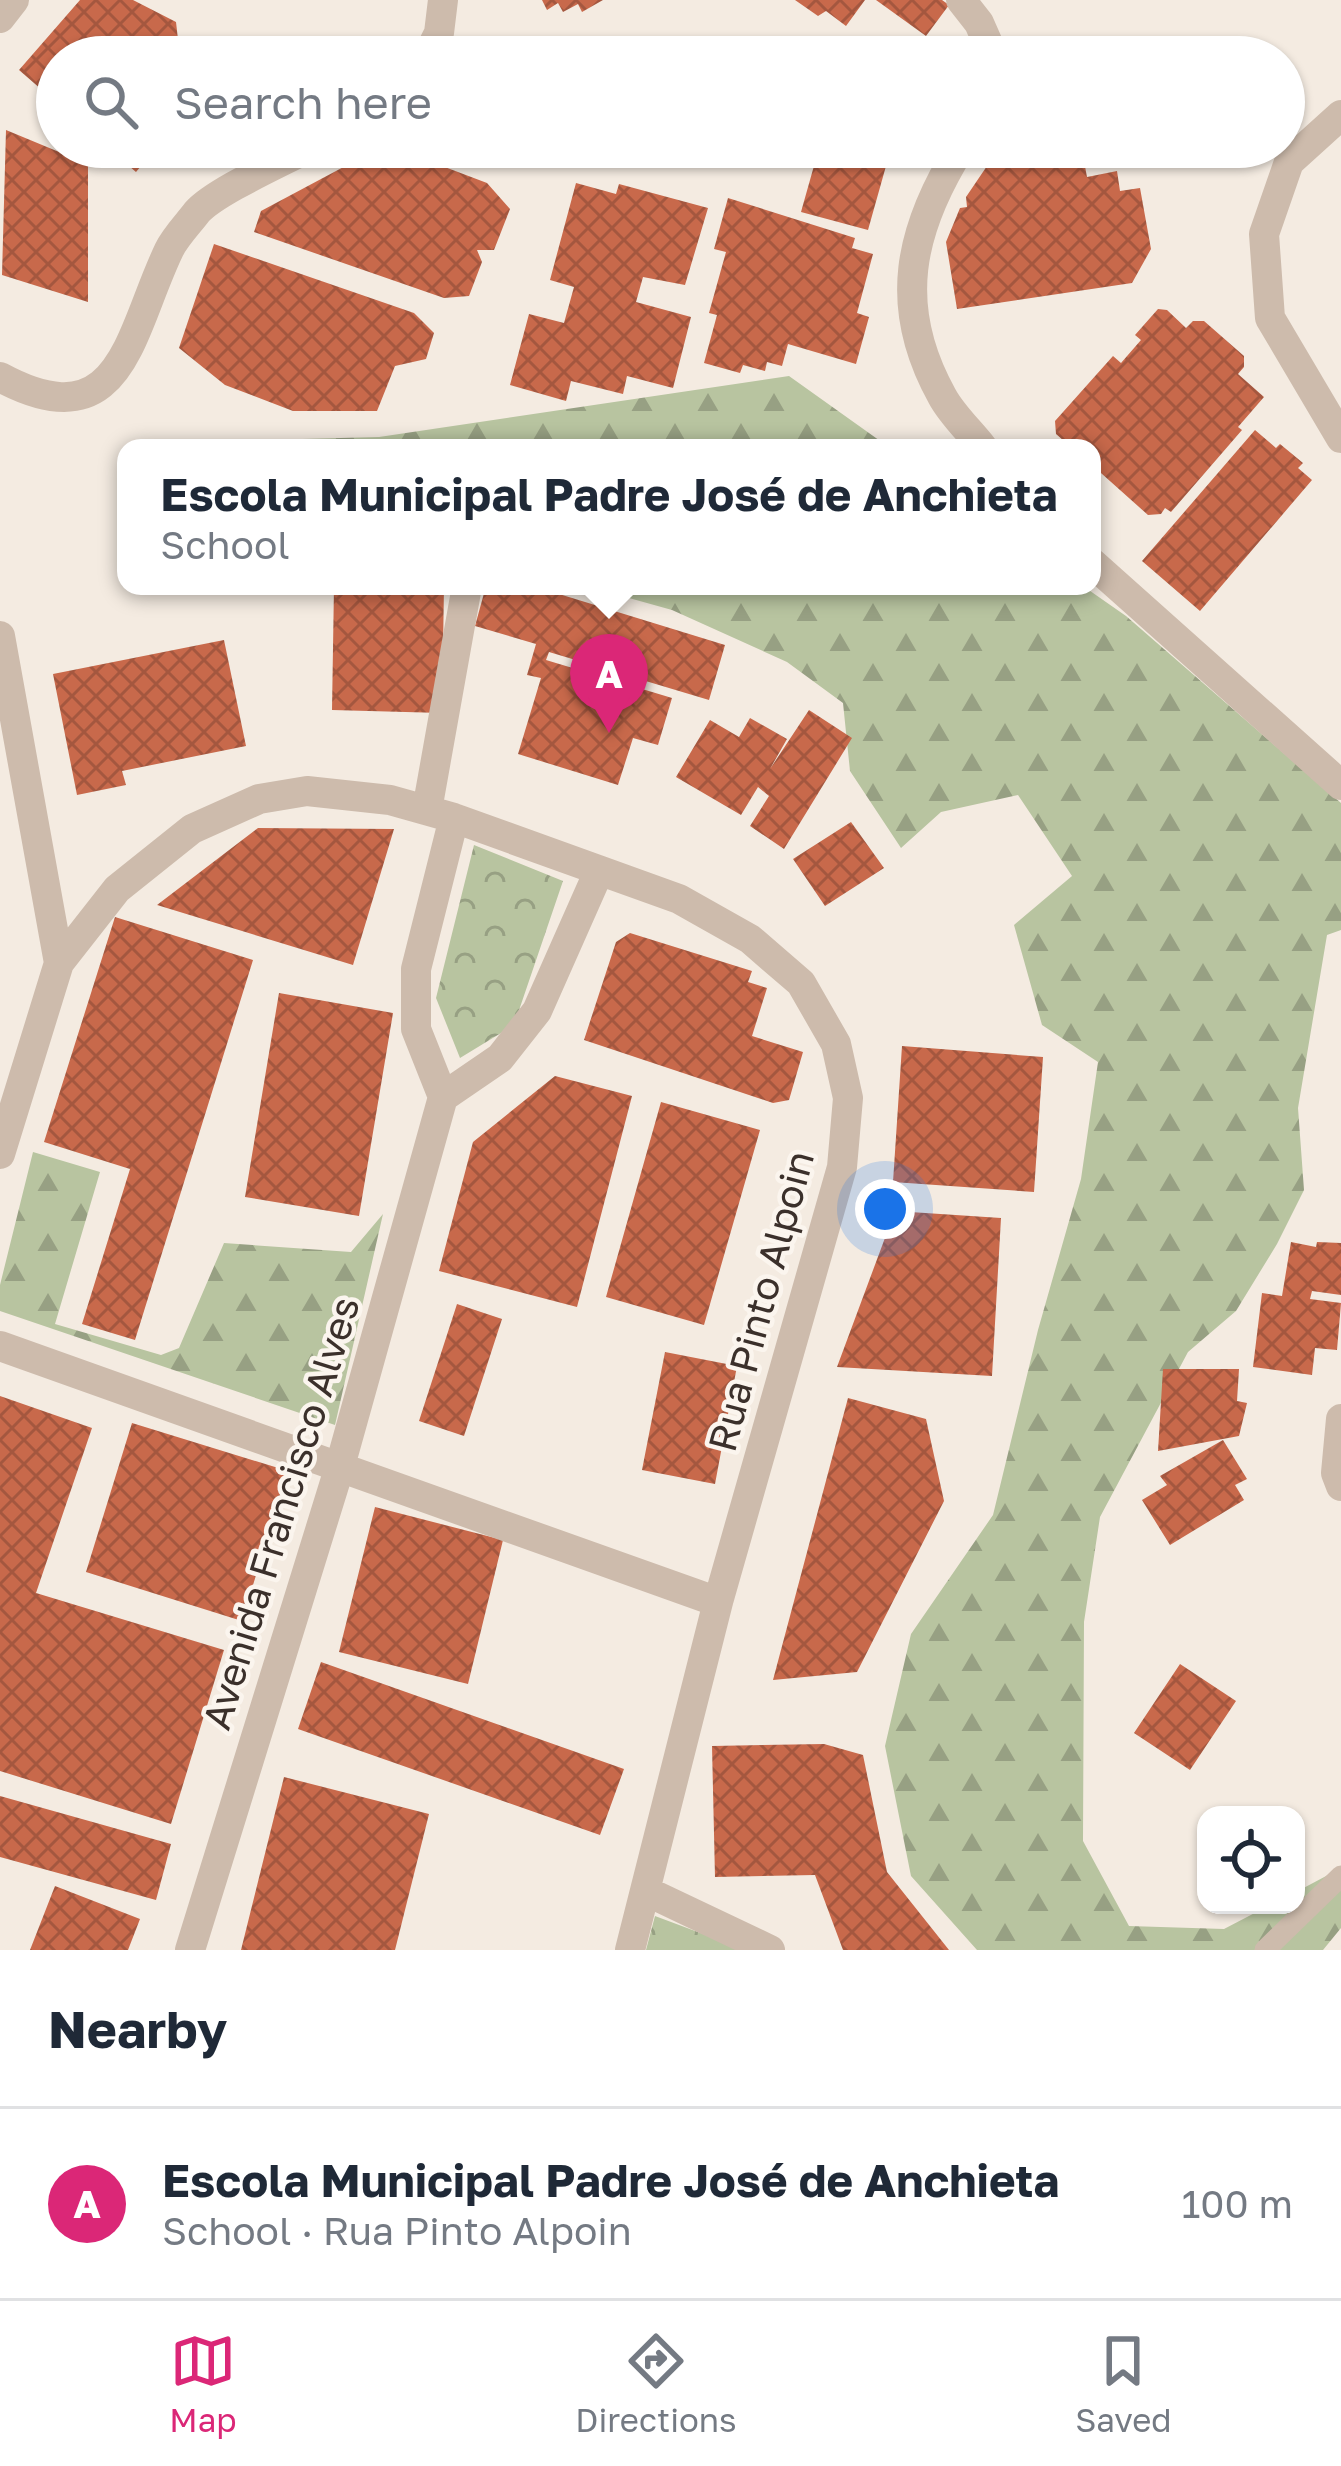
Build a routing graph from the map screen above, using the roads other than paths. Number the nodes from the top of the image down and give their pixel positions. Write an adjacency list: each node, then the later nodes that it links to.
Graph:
1 (14, 0): 4 (street)
2 (443, 0): 5 (street)
3 (962, 0): 6 (street)
4 (0, 18)
5 (438, 36)
6 (985, 36)
7 (1341, 115): 8 (street)
8 (1305, 148)
9 (272, 168): 12 (street)
10 (948, 168): 14 (street)
11 (1287, 168): 13 (street)
12 (0, 377)
13 (1341, 438)
14 (976, 439)
15 (1101, 571): 18 (street)
16 (466, 595): 19 (street)
17 (0, 636): 21 (street)
18 (1341, 785)
19 (441, 814): 20 (street, Rua Pinto Alpoin); 21 (street, Rua Pinto Alpoin); 22 (street)
20 (599, 871): 22 (street); 28 (street, Rua Pinto Alpoin)
21 (59, 963): 23 (street)
22 (443, 1097): 26 (street, Avenida Francisco Alves)
23 (0, 1154)
24 (0, 1346): 26 (street)
25 (1341, 1419): 27 (street)
26 (340, 1466): 28 (street); 31 (street, Avenida Francisco Alves)
27 (1339, 1477)
28 (718, 1602): 30 (street, Rua Pinto Alpoin)
29 (1341, 1876): 34 (lane)
30 (648, 1892): 32 (street, Rua Pinto Alpoin); 33 (street)
31 (190, 1950)
32 (630, 1950)
33 (770, 1950)
34 (1265, 1950)

